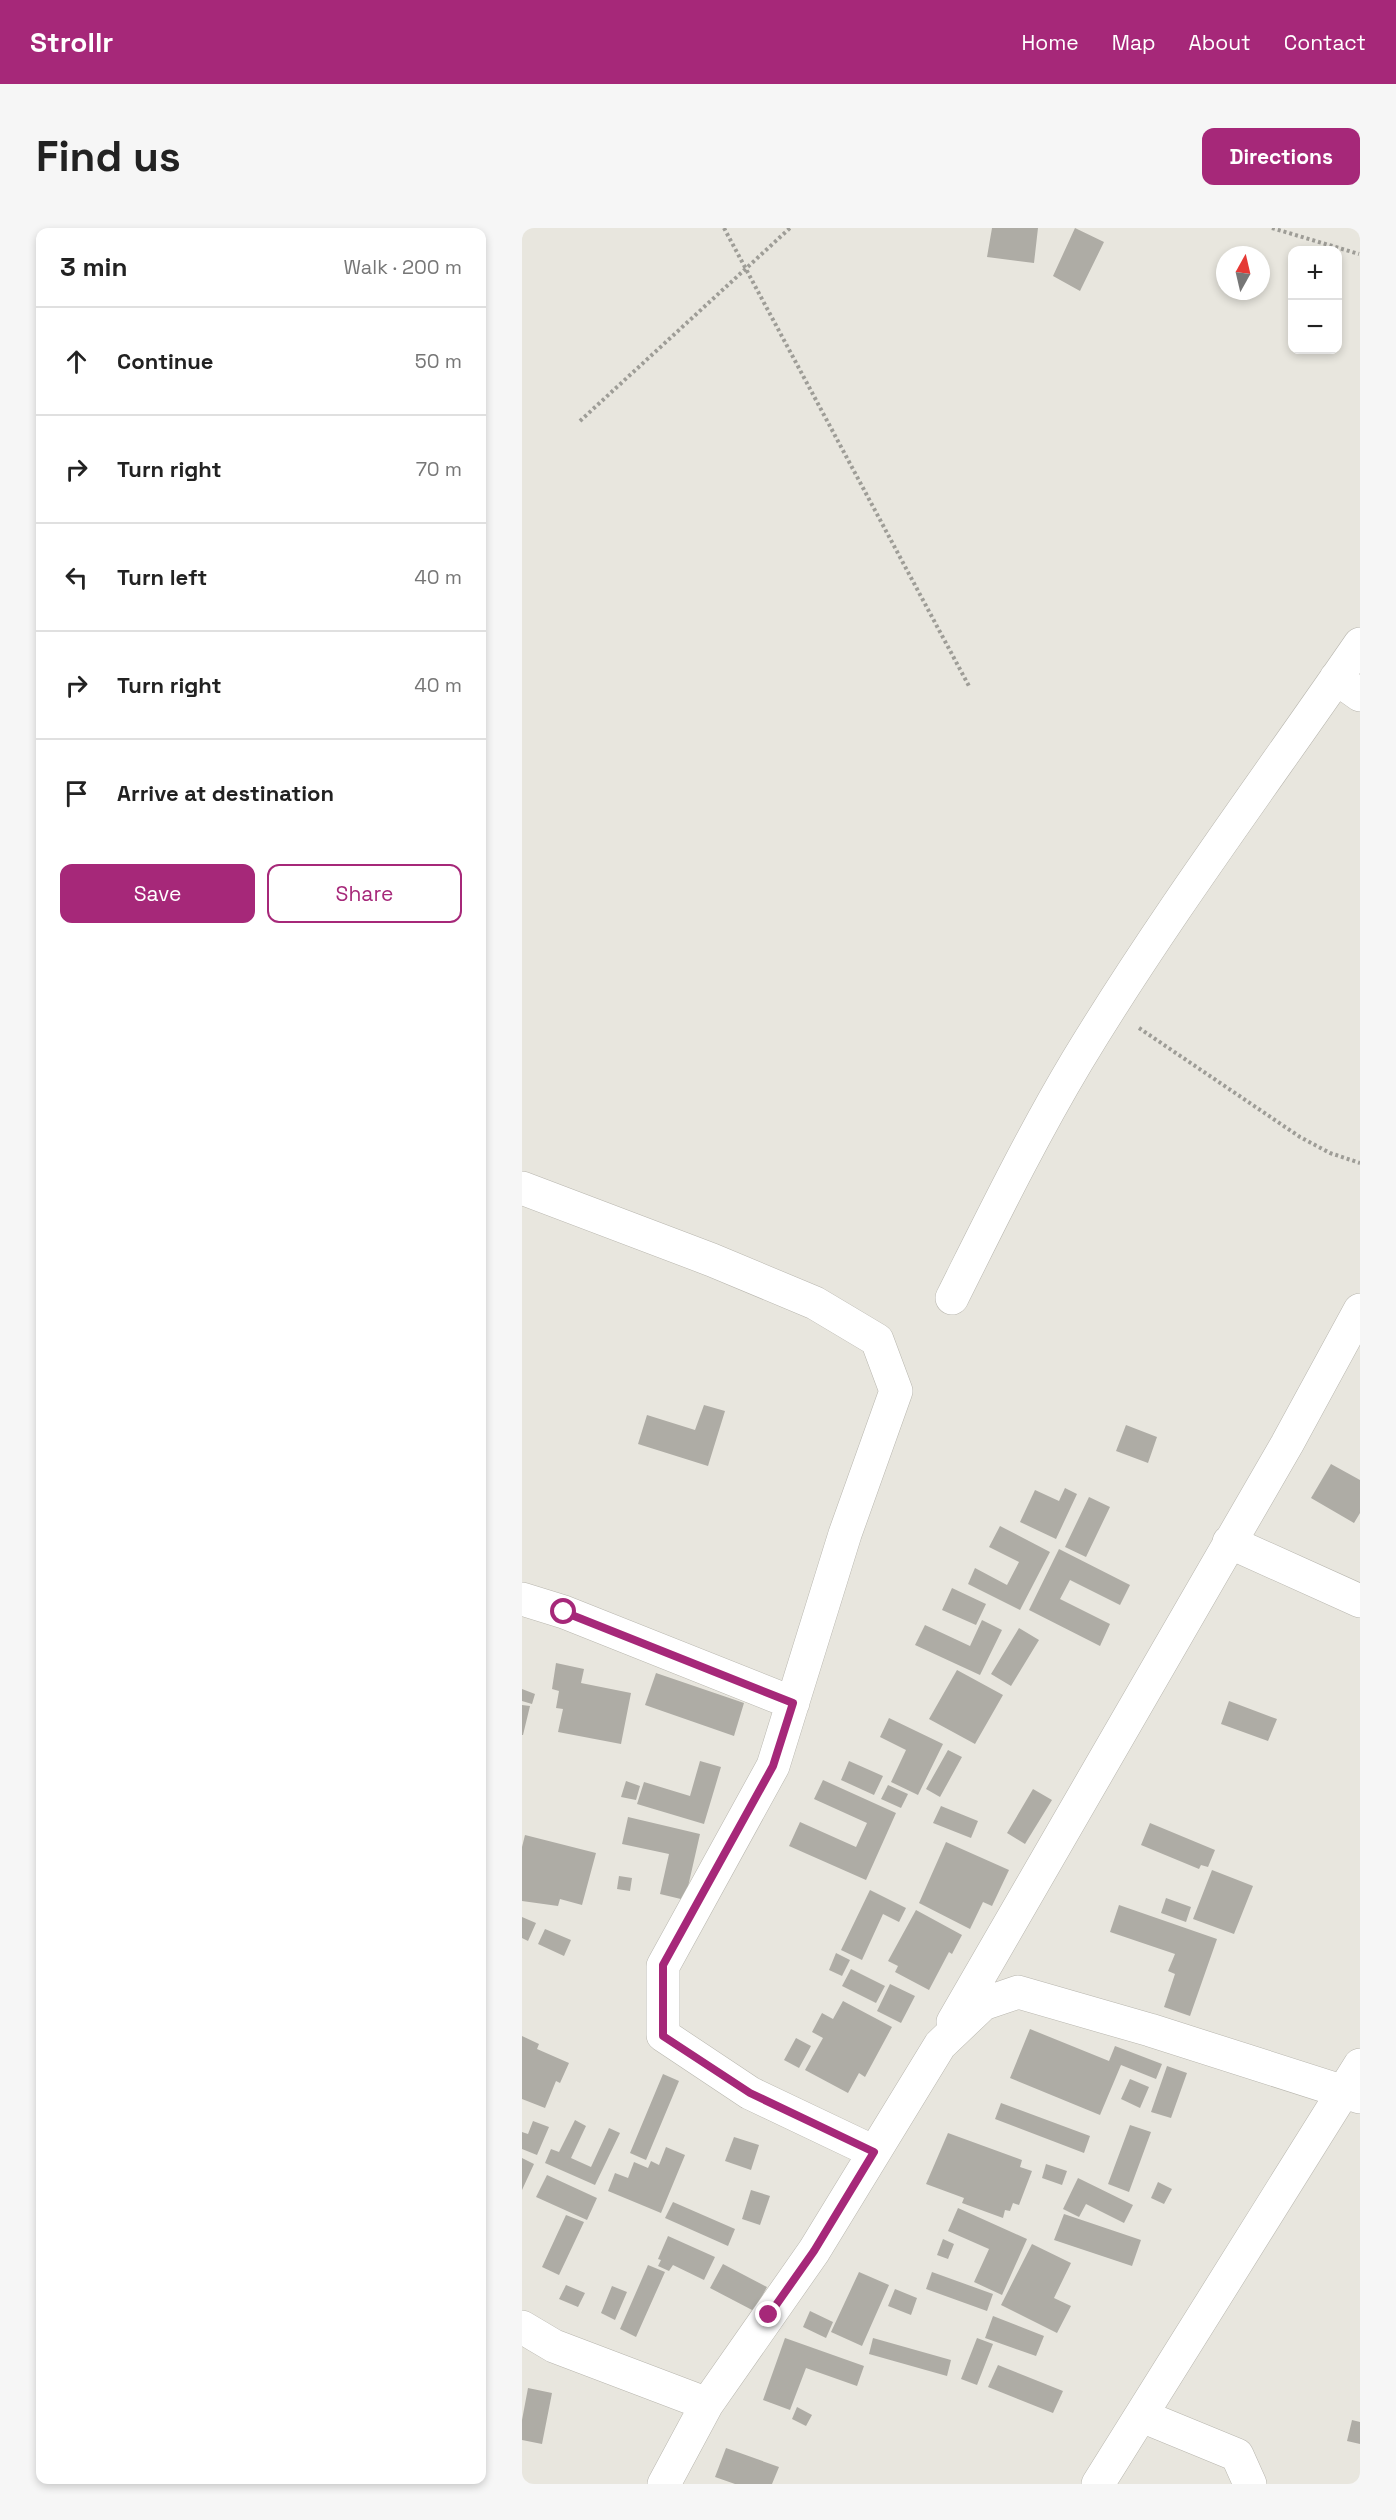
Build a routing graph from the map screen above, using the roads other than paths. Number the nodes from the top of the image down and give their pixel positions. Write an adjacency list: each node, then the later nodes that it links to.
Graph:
1 (1360, 644): 2 (street)
2 (1348, 687): 4 (street)
3 (522, 1188): 9 (street)
4 (952, 1298)
5 (1360, 1310): 6 (street)
6 (1230, 1542): 8 (street); 10 (street)
7 (522, 1599): 9 (street)
8 (1360, 1601)
9 (793, 1703): 13 (street)
10 (940, 2045): 12 (street); 13 (street)
11 (1360, 2066): 12 (street)
12 (1351, 2094): 16 (street)
13 (874, 2152): 15 (street)
14 (522, 2327): 15 (street)
15 (707, 2404): 17 (street)
16 (1142, 2416): 18 (street); 19 (street)
17 (664, 2484)
18 (1098, 2484)
19 (1250, 2484)

